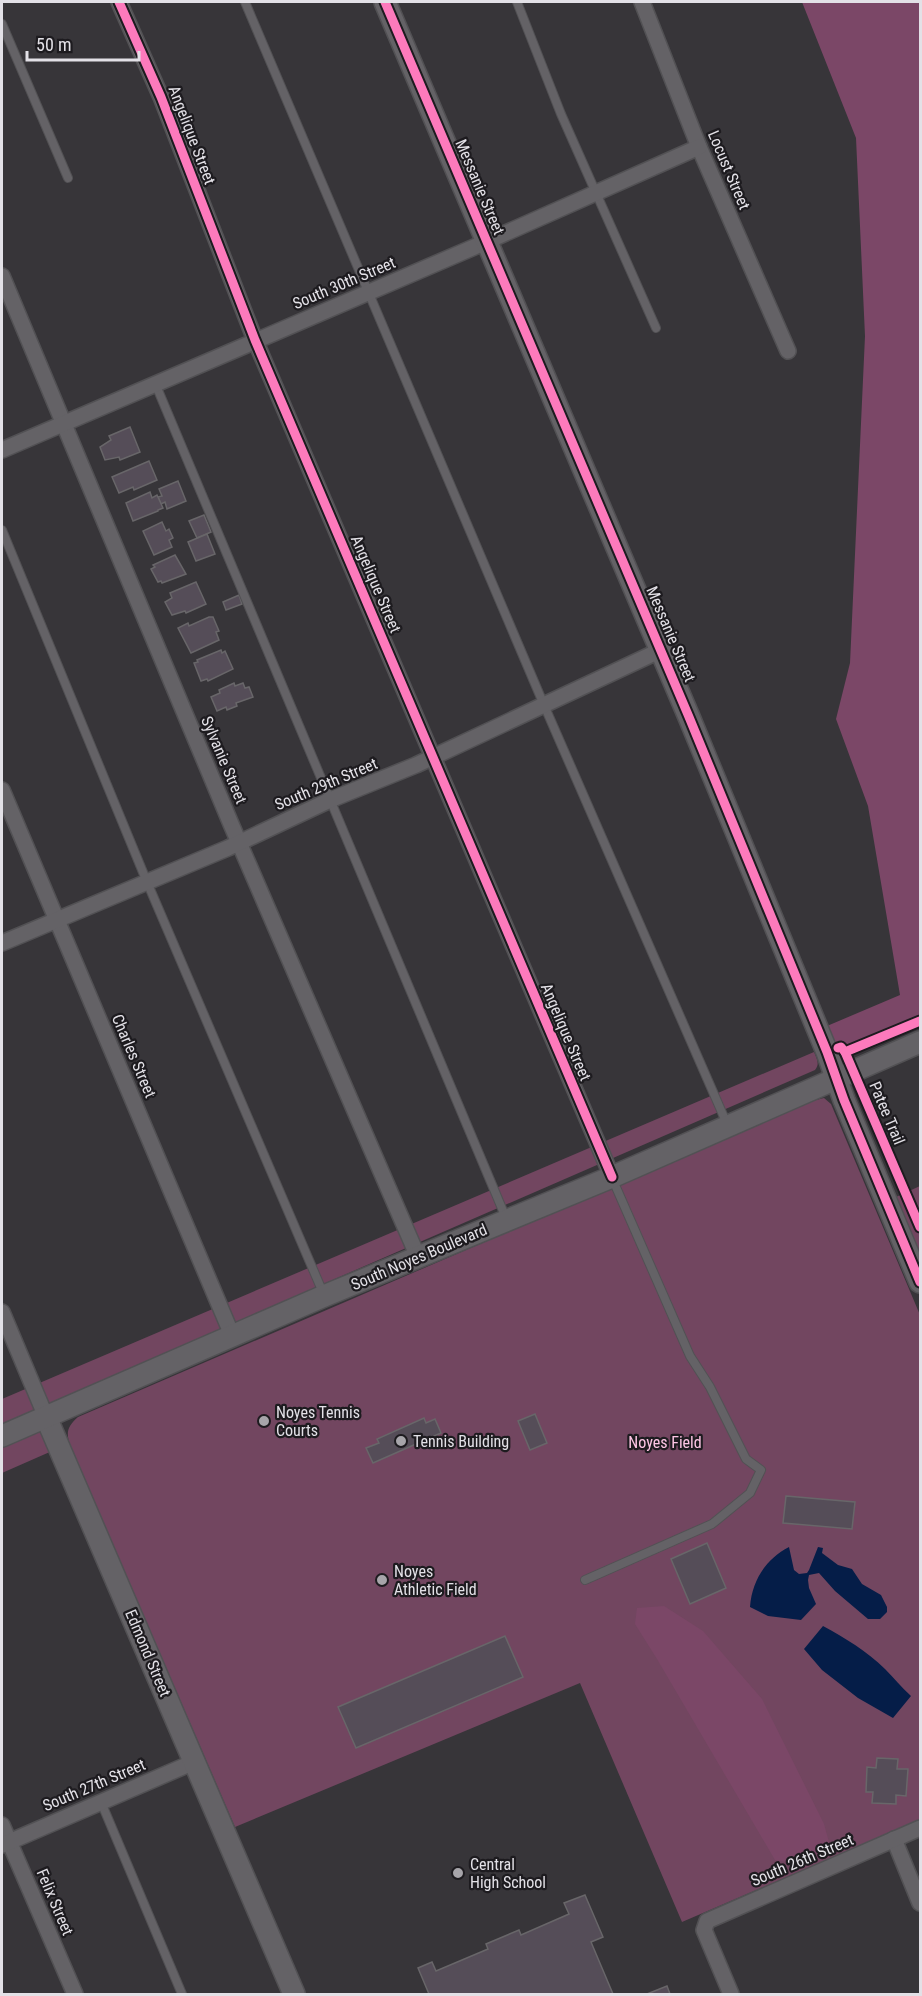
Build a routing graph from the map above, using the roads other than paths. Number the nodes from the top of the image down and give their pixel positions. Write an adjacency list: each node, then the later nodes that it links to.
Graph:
1 (119, 2): 14 (street, Angelique Street)
2 (245, 2): 12 (lane)
3 (385, 2): 10 (street, Messanie Street)
4 (517, 2): 9 (lane)
5 (642, 2): 7 (street, Locust Street)
6 (2, 24): 8 (lane)
7 (699, 147): 9 (street, South 30th Street); 15 (street, Locust Street)
8 (68, 178)
9 (597, 194): 10 (street, South 30th Street); 13 (lane)
10 (487, 242): 12 (street, South 30th Street); 20 (street, Messanie Street)
11 (2, 276): 17 (street, Sylvanie Street)
12 (369, 292): 14 (street, South 30th Street); 21 (lane)
13 (656, 328)
14 (255, 340): 16 (street, South 30th Street); 22 (street, Angelique Street)
15 (788, 351)
16 (155, 383): 17 (street, South 30th Street); 24 (lane)
17 (64, 423): 18 (street, South 30th Street); 25 (street, Sylvanie Street)
18 (2, 450)
19 (2, 530): 26 (lane)
20 (661, 650): 21 (street, South 29th Street); 30 (street, Messanie Street)
21 (544, 705): 22 (street, South 29th Street); 31 (lane)
22 (434, 756): 24 (street, South 29th Street); 32 (street, Angelique Street)
23 (2, 790): 27 (street, Charles Street)
24 (330, 800): 25 (street, South 29th Street); 33 (lane)
25 (240, 842): 26 (street, South 29th Street); 34 (street, Sylvanie Street)
26 (147, 882): 27 (street, South 29th Street); 36 (lane)
27 (56, 920): 28 (street, South 29th Street); 38 (street, Charles Street)
28 (2, 943)
29 (921, 1042): 30 (street, South Noyes Boulevard)
30 (836, 1078): 31 (street, South Noyes Boulevard); 35 (street, Messanie Street)
31 (727, 1126): 32 (street, South Noyes Boulevard)
32 (612, 1177): 33 (street, South Noyes Boulevard); 41 (lane)
33 (507, 1220): 34 (street, South Noyes Boulevard)
34 (417, 1257): 36 (street, South Noyes Boulevard)
35 (921, 1282)
36 (324, 1296): 38 (street, South Noyes Boulevard)
37 (2, 1312): 39 (street, Edmond Street)
38 (232, 1335): 39 (street, South Noyes Boulevard)
39 (46, 1417): 40 (street, South Noyes Boulevard); 42 (street, Edmond Street)
40 (2, 1436)
41 (585, 1580)
42 (194, 1761): 43 (street, South 27th Street); 51 (street, Edmond Street)
43 (101, 1802): 47 (street, South 27th Street); 50 (lane)
44 (2, 1825): 47 (street, Felix Street)
45 (921, 1828): 46 (street, South 26th Street)
46 (894, 1839): 48 (street); 52 (street, South 26th Street)
47 (5, 1843): 49 (street, Felix Street)
48 (921, 1903)
49 (75, 1995)
50 (182, 1995)
51 (294, 1995)
52 (731, 1995)

